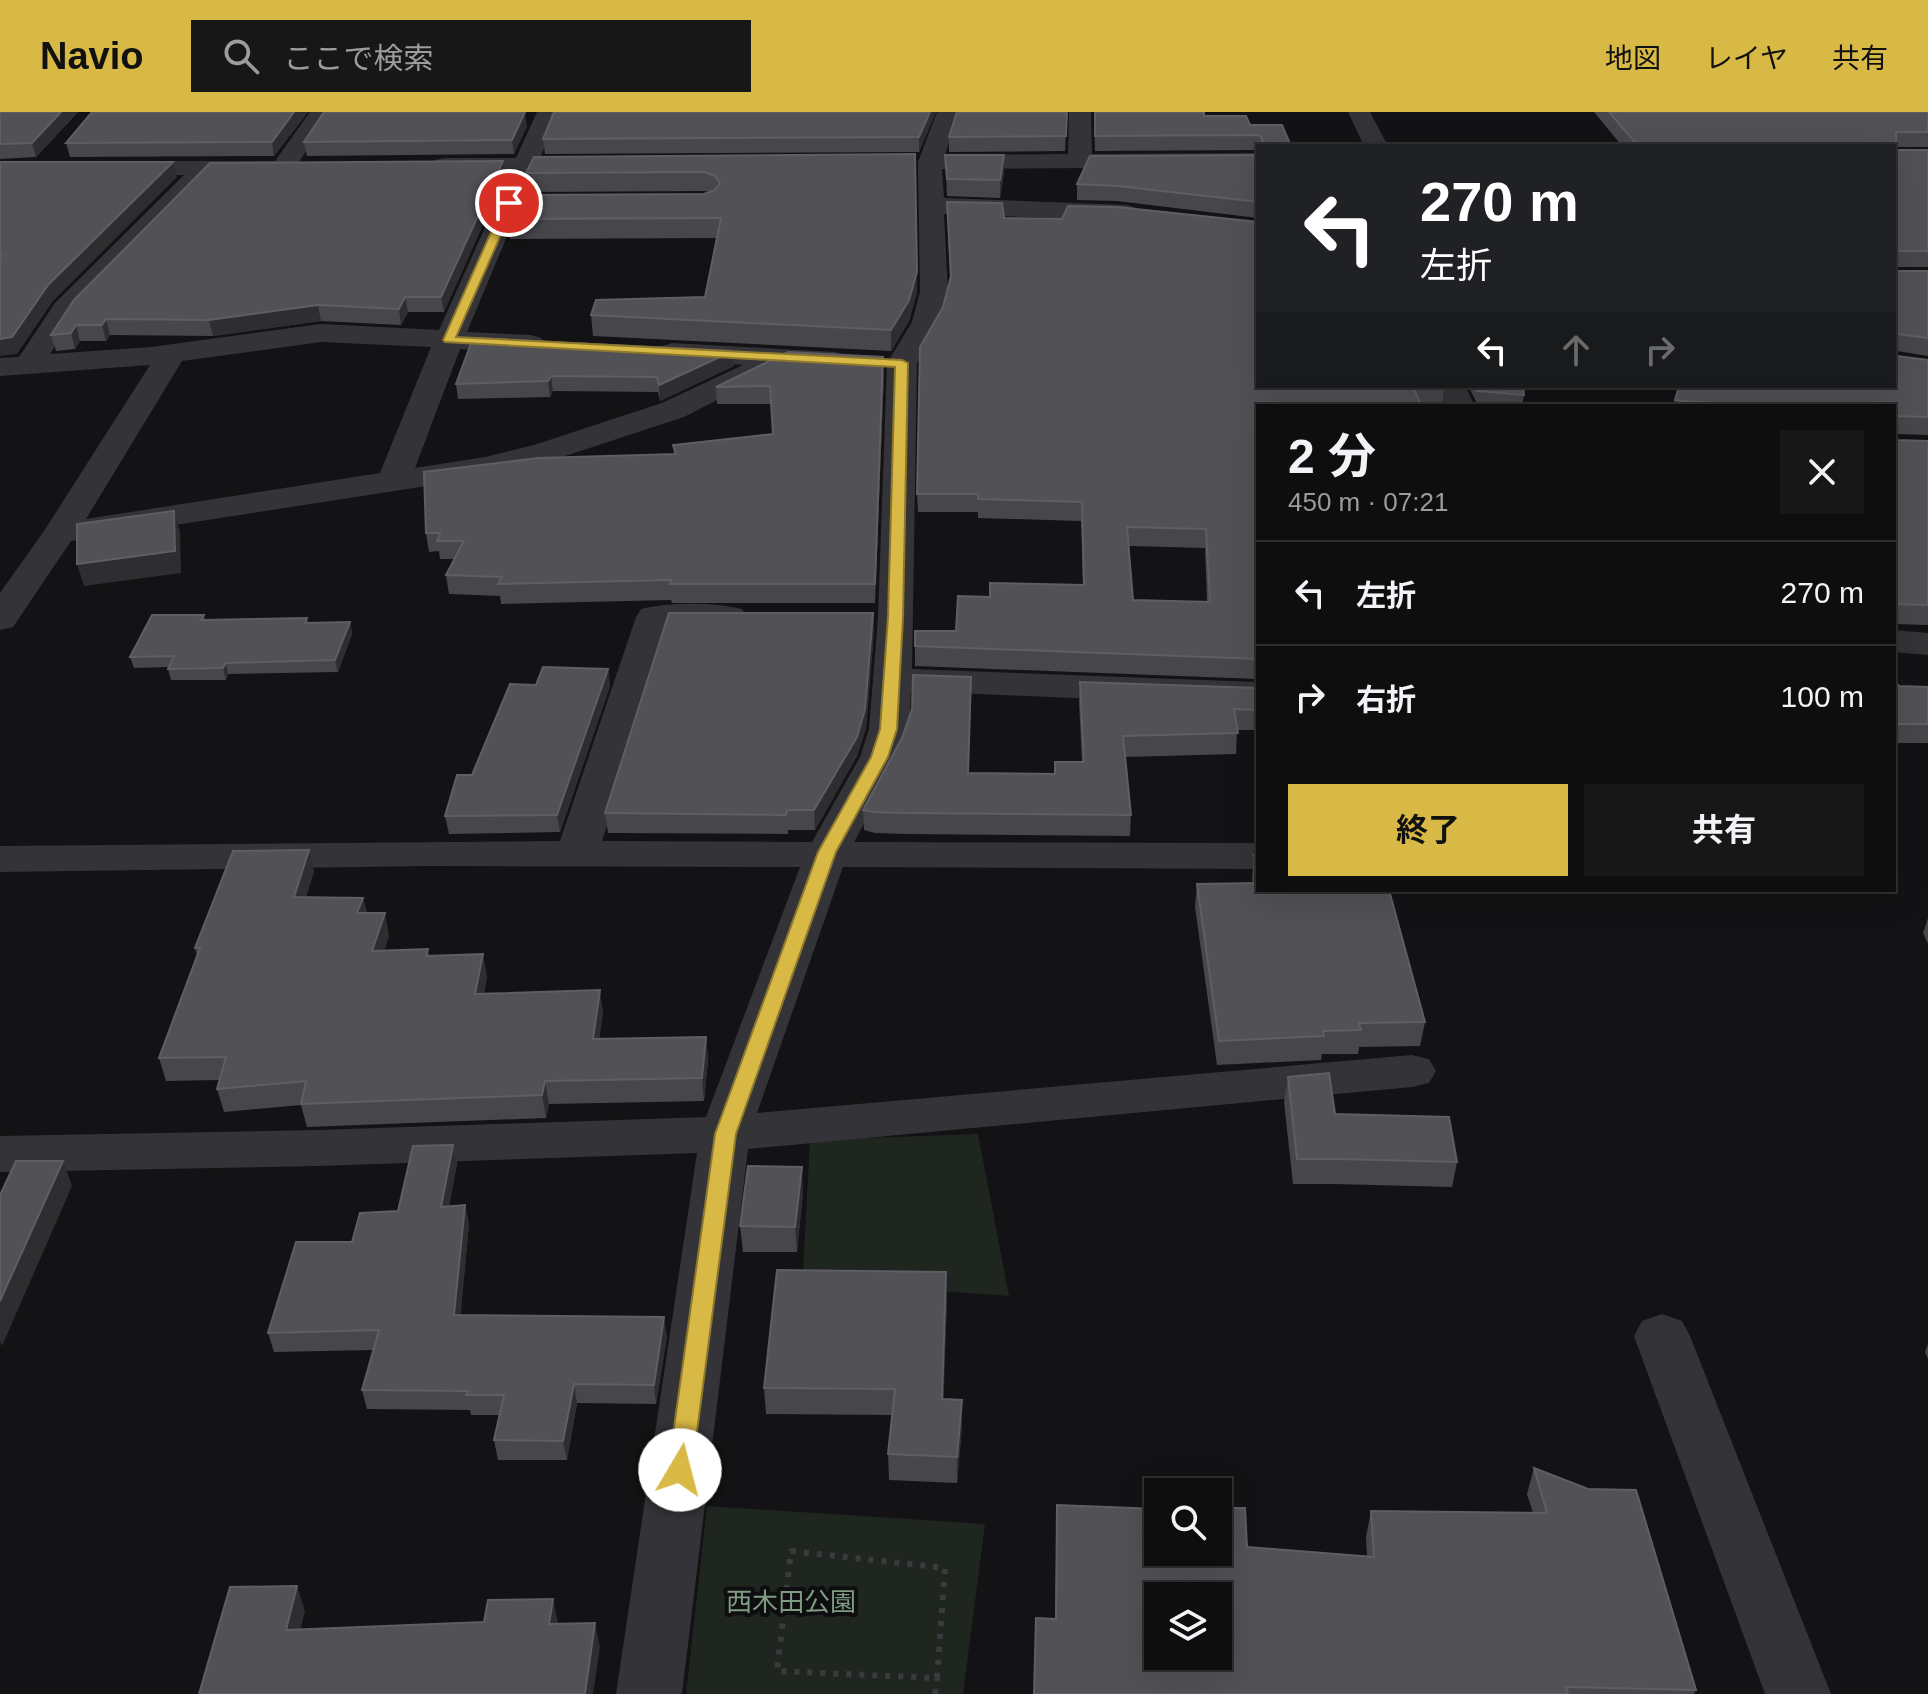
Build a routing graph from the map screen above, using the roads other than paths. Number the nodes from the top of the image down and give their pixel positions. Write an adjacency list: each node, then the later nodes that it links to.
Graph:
1 (322, 112): 17 (street)
2 (548, 112): 13 (street)
3 (948, 112): 10 (street)
4 (1080, 112): 11 (street)
5 (1359, 112): 6 (street)
6 (1375, 144)
7 (64, 145): 19 (street)
8 (1256, 160): 11 (street)
9 (899, 162): 10 (street)
10 (930, 162): 11 (street); 22 (street)
11 (1080, 162)
12 (619, 164): 13 (street)
13 (526, 165): 15 (street); 20 (street)
14 (314, 166): 17 (street)
15 (420, 166)
16 (205, 167): 17 (street); 19 (street); 30 (street)
17 (283, 167)
18 (0, 168): 19 (street)
19 (43, 168)
20 (509, 203): 21 (street); 24 (street)
21 (540, 203)
22 (930, 206): 23 (street); 29 (street)
23 (1147, 216)
24 (449, 340): 25 (street); 27 (street); 31 (street)
25 (564, 346)
26 (640, 350): 28 (street)
27 (172, 353): 30 (street); 32 (street)
28 (780, 359): 29 (street); 31 (street)
29 (876, 362): 37 (street)
30 (14, 367)
31 (393, 483): 32 (street)
32 (60, 533): 34 (street)
33 (760, 617): 40 (street)
34 (0, 619)
35 (1896, 641): 36 (street)
36 (1928, 644)
37 (892, 680): 38 (street); 39 (street)
38 (1256, 694)
39 (827, 852): 40 (street); 41 (street); 44 (street)
40 (577, 853): 42 (street)
41 (1256, 856)
42 (0, 859)
43 (1412, 1071): 44 (street)
44 (725, 1134): 45 (street); 47 (street)
45 (0, 1154)
46 (1662, 1336): 48 (street)
47 (649, 1694)
48 (1798, 1694)

